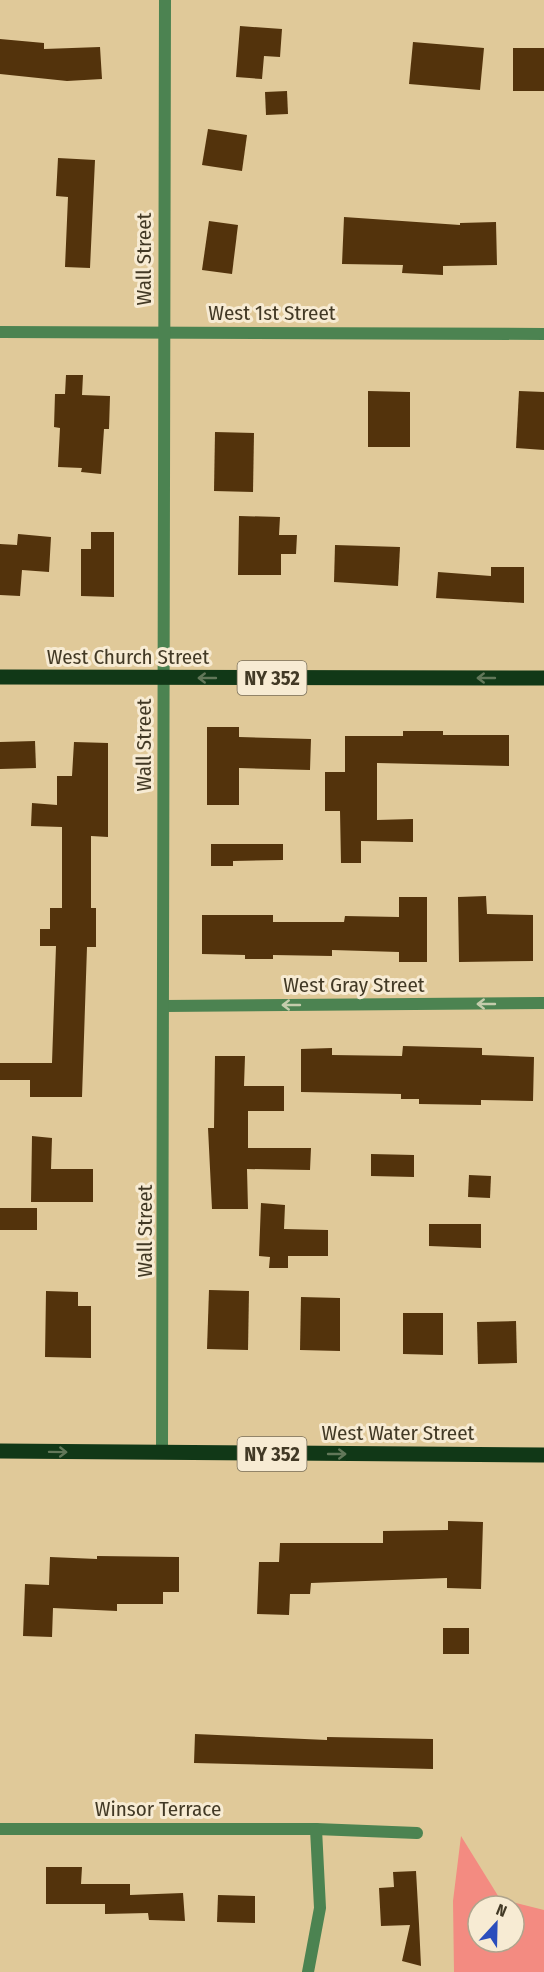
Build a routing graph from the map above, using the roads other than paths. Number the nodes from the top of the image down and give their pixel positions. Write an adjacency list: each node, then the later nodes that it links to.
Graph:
1 (165, 0): 2 (street, Wall Street)
2 (163, 332): 3 (street, West 1st Street); 4 (street, West 1st Street); 7 (street, Wall Street)
3 (0, 333)
4 (544, 334)
5 (0, 677): 7 (main road, West Church Street / NY 352)
6 (544, 678): 7 (main road, West Church Street / NY 352, one-way to 7)
7 (163, 679): 9 (street, Wall Street)
8 (544, 1003): 9 (street, West Gray Street, one-way to 9)
9 (165, 1006): 11 (street, Wall Street)
10 (0, 1451): 11 (main road, West Water Street / NY 352, one-way to 11)
11 (162, 1453): 12 (main road, West Water Street / NY 352, one-way to 12)
12 (544, 1455)
13 (0, 1828): 14 (street, Winsor Terrace)
14 (316, 1829): 15 (street, Winsor Terrace); 16 (street)
15 (417, 1833)
16 (309, 1972)

